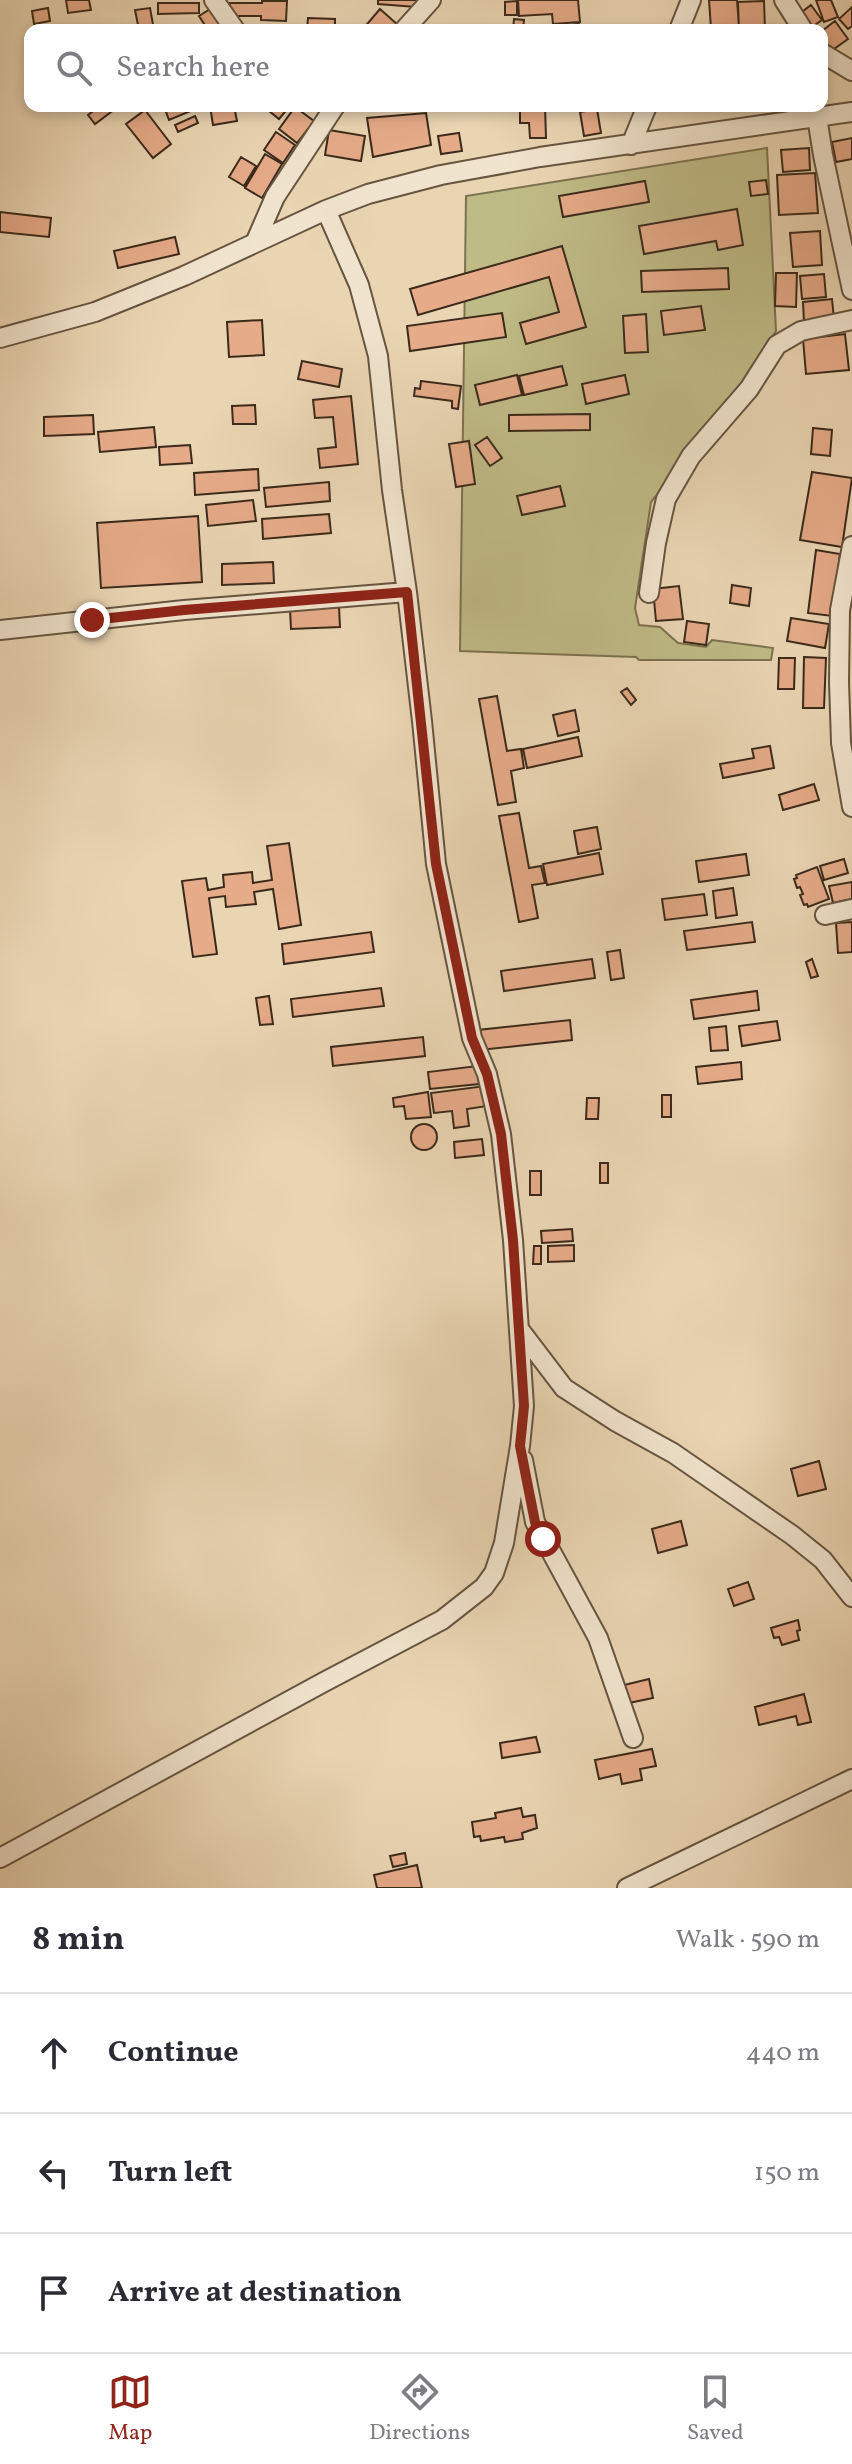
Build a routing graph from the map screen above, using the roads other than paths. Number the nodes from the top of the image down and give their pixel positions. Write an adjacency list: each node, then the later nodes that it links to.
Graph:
1 (214, 0): 5 (street)
2 (431, 0): 6 (street)
3 (691, 0): 7 (street)
4 (784, 0): 8 (street)
5 (231, 24)
6 (409, 24)
7 (681, 24)
8 (799, 24)
9 (828, 57): 10 (street)
10 (852, 71)
11 (324, 112): 17 (street)
12 (645, 112): 15 (street)
13 (852, 112): 14 (street)
14 (817, 117): 15 (street); 18 (street)
15 (631, 145): 16 (street)
16 (326, 210): 17 (street); 22 (street)
17 (255, 243): 20 (street)
18 (851, 279)
19 (852, 320): 23 (street)
20 (0, 338)
21 (852, 546): 25 (street)
22 (407, 592): 24 (street); 29 (street)
23 (649, 593)
24 (0, 630)
25 (846, 682): 26 (street)
26 (852, 807)
27 (852, 909): 28 (street)
28 (825, 915)
29 (519, 1329): 30 (street); 31 (street)
30 (520, 1446): 32 (street); 34 (street)
31 (852, 1597)
32 (633, 1738)
33 (852, 1779): 35 (street)
34 (0, 1858)
35 (627, 1888)

